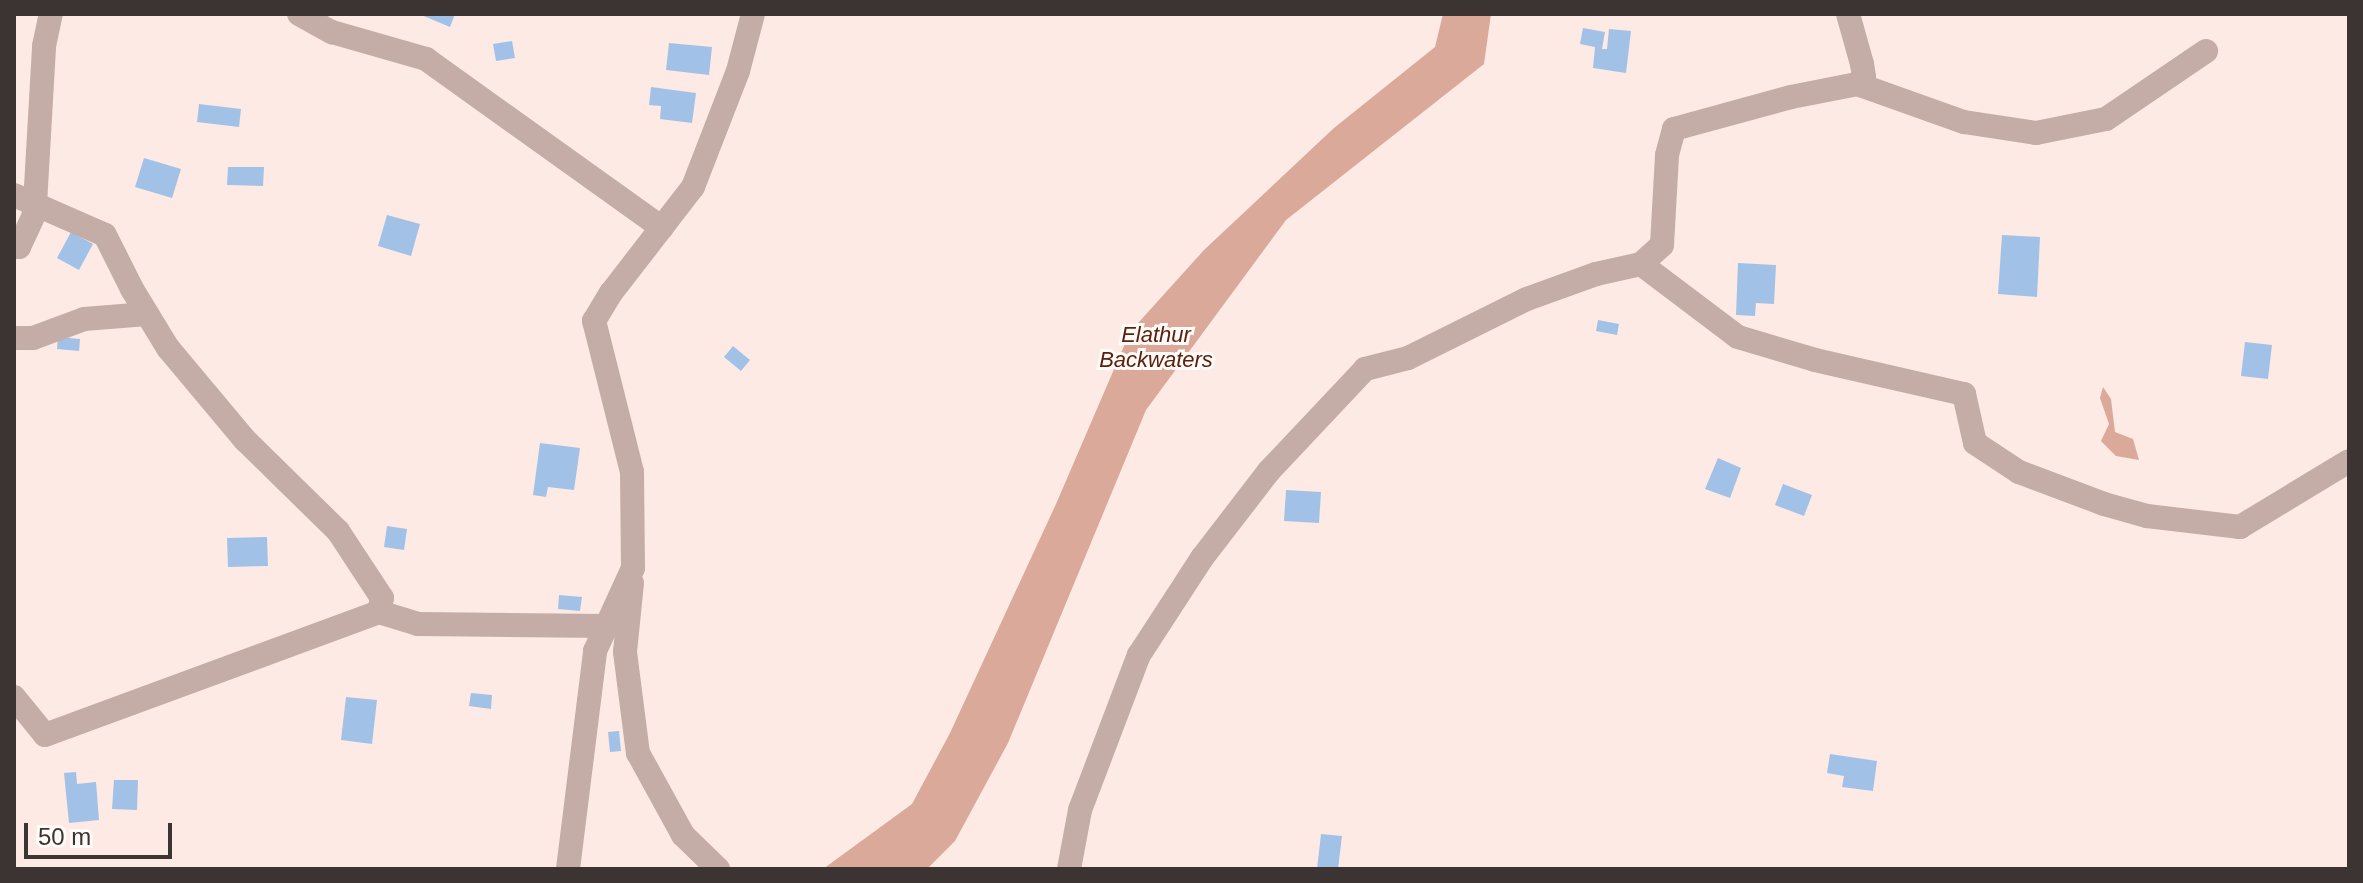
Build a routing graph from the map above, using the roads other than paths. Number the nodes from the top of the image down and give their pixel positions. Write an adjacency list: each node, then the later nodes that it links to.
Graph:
1 (51, 14): 7 (street)
2 (299, 14): 8 (street)
3 (753, 14): 8 (street)
4 (1848, 14): 6 (street)
5 (2206, 51): 6 (street)
6 (1857, 84): 10 (street)
7 (29, 202): 9 (street); 11 (street)
8 (662, 228): 14 (street)
9 (14, 247)
10 (1641, 264): 13 (street); 20 (street)
11 (147, 314): 12 (street); 15 (street)
12 (14, 338)
13 (2349, 461)
14 (633, 568): 16 (street); 18 (street)
15 (381, 605): 16 (street); 17 (street)
16 (604, 626): 19 (street)
17 (14, 697)
18 (714, 865)
19 (568, 869)
20 (1069, 869)

